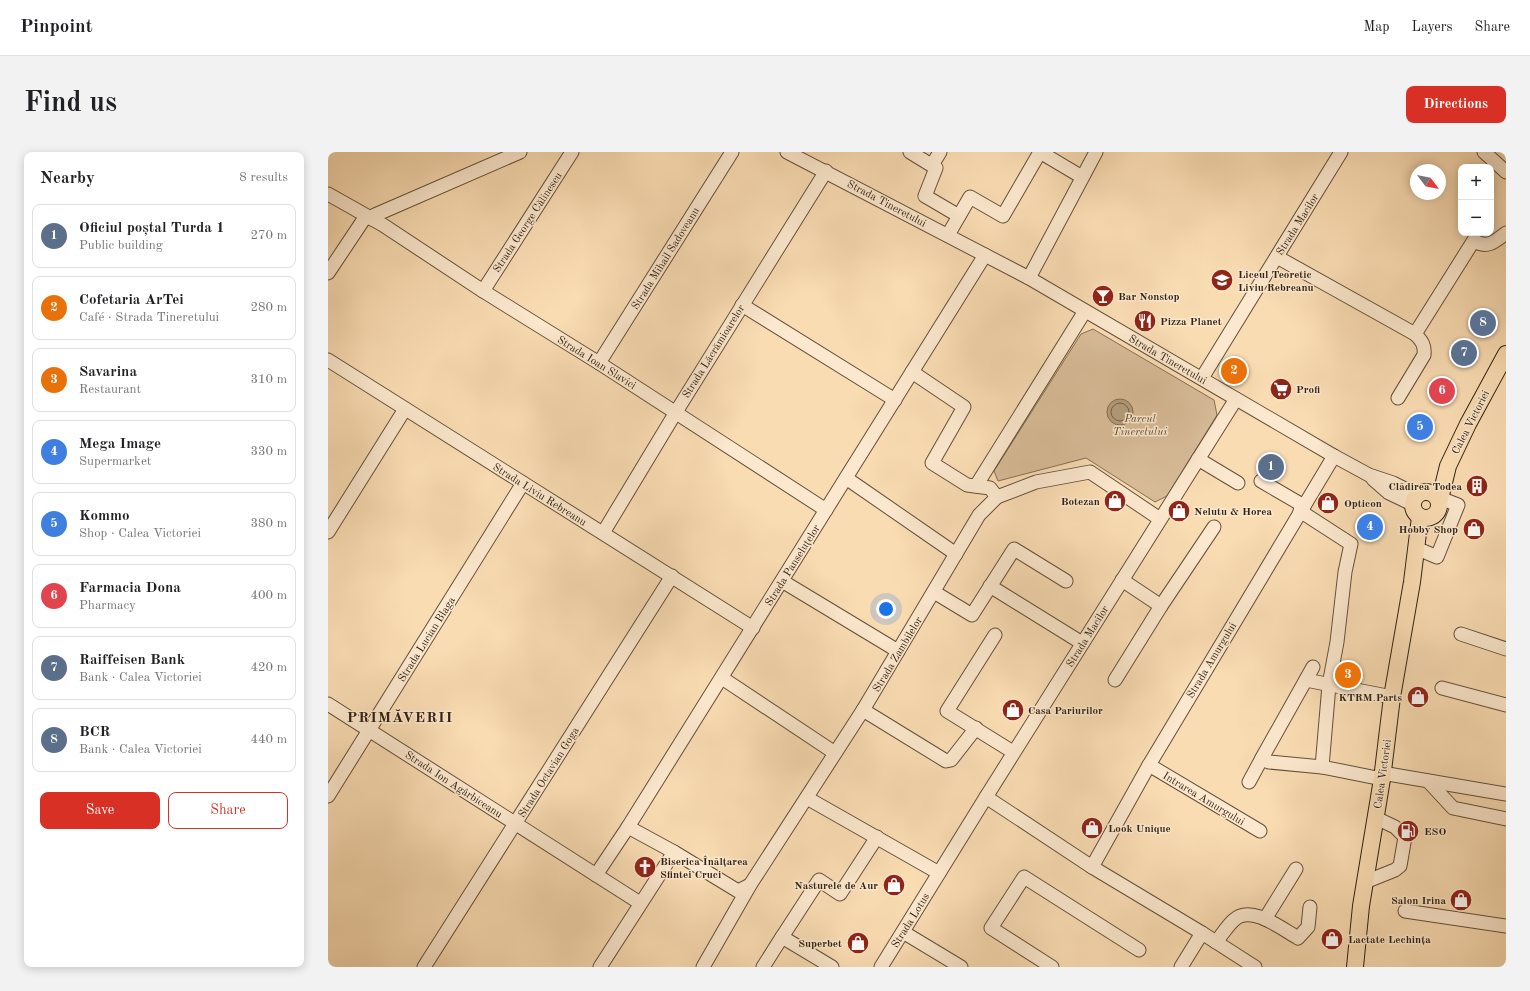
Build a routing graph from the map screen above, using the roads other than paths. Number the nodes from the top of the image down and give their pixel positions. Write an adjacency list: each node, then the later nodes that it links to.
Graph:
1 (520, 152): 16 (street)
2 (572, 152): 23 (street, Strada George Călinescu)
3 (732, 152): 29 (street, Strada Mihail Sadoveanu)
4 (910, 152): 10 (street)
5 (940, 152): 10 (street)
6 (1096, 152): 13 (street)
7 (1341, 152): 20 (street, Strada Macilor)
8 (1484, 152): 12 (street)
9 (796, 154): 11 (street, Strada Tineretului)
10 (932, 165): 15 (street)
11 (826, 171): 18 (street, Strada Tineretului); 24 (street, Strada Lăcrămioarelor)
12 (1506, 172)
13 (1082, 177): 15 (street); 22 (street)
14 (328, 194): 16 (street, Strada Ioan Slavici)
15 (959, 216): 18 (street)
16 (369, 218): 21 (street); 23 (street, Strada Ioan Slavici)
17 (1506, 233): 26 (street)
18 (948, 235): 19 (street, Strada Tineretului)
19 (985, 255): 22 (street, Strada Tineretului); 30 (street, Strada Panseluțelor)
20 (1277, 257): 26 (street); 31 (street, Strada Macilor)
21 (328, 273)
22 (1029, 278): 25 (street, Strada Tineretului)
23 (482, 291): 29 (street, Strada Ioan Slavici)
24 (742, 305): 34 (street); 36 (street, Strada Lăcrămioarelor)
25 (1085, 311): 31 (street, Strada Tineretului); 43 (street)
26 (1414, 334): 32 (street)
27 (1505, 356): 45 (main road, Calea Victoriei)
28 (328, 360): 35 (street, Strada Liviu Rebreanu)
29 (599, 363): 36 (street, Strada Ioan Slavici)
30 (912, 372): 34 (street, Strada Panseluțelor); 43 (street)
31 (1202, 378): 33 (street, Strada Tineretului)
32 (1398, 398)
33 (1236, 399): 37 (street, Strada Tineretului); 38 (street, Strada Macilor)
34 (895, 400): 39 (street, Strada Panseluțelor)
35 (405, 409): 41 (street, Strada Liviu Rebreanu); 50 (street)
36 (676, 412): 47 (street, Strada Ioan Slavici); 51 (street, Strada Lăcrămioarelor)
37 (1334, 456): 45 (street, Strada Tineretului); 46 (street, Strada Amurgului)
38 (1198, 459): 42 (street); 48 (street, Strada Macilor)
39 (846, 478): 47 (street, Strada Panseluțelor); 53 (street)
40 (1261, 481): 46 (street)
41 (523, 483): 51 (street, Strada Liviu Rebreanu); 79 (street, Strada Lucian Blaga)
42 (1238, 484)
43 (976, 486): 44 (street)
44 (997, 497): 48 (street, Strada Zambilelor); 53 (street, Strada Zambilelor)
45 (1427, 503): 52 (main road, Calea Victoriei); 52 (street, Strada Tineretului); 58 (main road, Calea Victoriei)
46 (1302, 508): 72 (street); 83 (street, Strada Amurgului)
47 (826, 510): 56 (street, Strada Panseluțelor)
48 (1160, 519): 55 (street, Strada Macilor)
49 (1214, 527): 61 (street)
50 (328, 532)
51 (603, 533): 54 (street, Strada Liviu Rebreanu)
52 (1423, 551): 58 (main road, Calea Victoriei)
53 (956, 554): 60 (street, Strada Zambilelor)
54 (672, 576): 62 (street, Strada Liviu Rebreanu); 94 (street, Strada Octavian Goga)
55 (1122, 580): 61 (street); 65 (street, Strada Macilor)
56 (782, 581): 62 (street, Strada Panseluțelor); 67 (street)
57 (1066, 581): 59 (street)
58 (1412, 582): 74 (main road, Calea Victoriei)
59 (990, 586): 60 (street); 65 (street)
60 (934, 592): 67 (street, Strada Zambilelor)
61 (1161, 606): 70 (street)
62 (753, 628): 69 (street, Strada Panseluțelor)
63 (1461, 634): 66 (street)
64 (995, 635): 78 (street)
65 (1082, 643): 80 (street, Strada Macilor)
66 (1506, 649)
67 (898, 651): 77 (street, Strada Zambilelor)
68 (1313, 667): 71 (street)
69 (722, 678): 81 (street); 95 (street, Strada Panseluțelor)
70 (1115, 680)
71 (1306, 680): 72 (street); 82 (street)
72 (1329, 685): 74 (street); 84 (street)
73 (1442, 688): 76 (street)
74 (1392, 697): 85 (main road, Calea Victoriei)
75 (328, 704): 79 (street, Strada Ion Agârbiceanu)
76 (1506, 705)
77 (863, 710): 78 (street); 81 (street, Strada Zambilelor)
78 (976, 728): 80 (street)
79 (369, 730): 89 (street, Strada Lucian Blaga); 94 (street, Strada Ion Agârbiceanu)
80 (1014, 752): 90 (street, Strada Macilor)
81 (835, 753): 91 (street, Strada Zambilelor)
82 (1262, 758): 84 (street); 87 (street)
83 (1149, 765): 96 (street, Intrarea Amurgului); 99 (street, Strada Amurgului)
84 (1322, 767): 85 (street)
85 (1382, 776): 86 (street); 92 (main road, Calea Victoriei)
86 (1428, 781): 88 (street); 93 (street)
87 (1248, 782)
88 (1506, 794)
89 (328, 796)
90 (986, 797): 99 (street); 101 (street, Strada Macilor)
91 (807, 798): 97 (street); 104 (street, Strada Zambilelor)
92 (1376, 818): 103 (main road, Calea Victoriei); 103 (street)
93 (1506, 819)
94 (515, 824): 102 (street, Strada Ion Agârbiceanu); 115 (street, Strada Octavian Goga)
95 (628, 827): 98 (street); 102 (street, Strada Panseluțelor)
96 (1260, 831)
97 (877, 837): 101 (street); 112 (street)
98 (674, 852): 104 (street); 105 (street)
99 (1092, 867): 111 (street)
100 (1296, 869): 108 (street)
101 (939, 873): 110 (street, Strada Lotus)
102 (596, 874): 105 (street, Strada Ion Agârbiceanu)
103 (1365, 882): 125 (main road, Calea Victoriei)
104 (750, 885): 117 (street, Strada Zambilelor)
105 (640, 903): 116 (street)
106 (1310, 907): 108 (street)
107 (1405, 911): 109 (street)
108 (1265, 919): 113 (street)
109 (1506, 926)
110 (903, 932): 120 (street, Strada Lotus); 121 (street)
111 (1202, 933): 113 (street); 123 (street)
112 (782, 937): 118 (street); 119 (street)
113 (1216, 942): 124 (street)
114 (1140, 950): 122 (street)
115 (424, 967)
116 (600, 967)
117 (703, 967)
118 (763, 967)
119 (832, 967)
120 (881, 967)
121 (961, 967)
122 (1052, 967)
123 (1180, 967)
124 (1255, 967)
125 (1355, 967)

